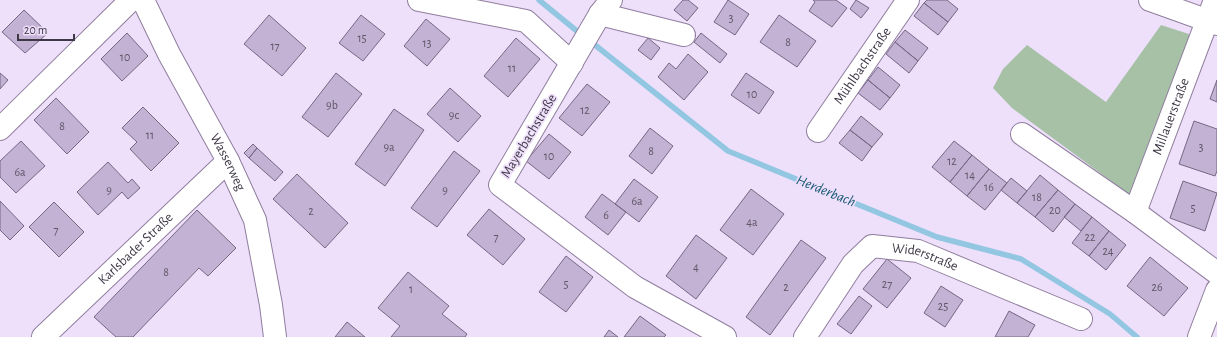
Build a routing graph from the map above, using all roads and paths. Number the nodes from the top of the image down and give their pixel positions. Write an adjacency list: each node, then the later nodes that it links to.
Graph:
1 (131, 0): 11 (street)
2 (143, 0): 14 (street, Wasserweg)
3 (418, 0): 10 (street)
4 (908, 0): 12 (street, Mühlbachstraße)
5 (1150, 0): 8 (street)
6 (1215, 0): 8 (street, Millauerstraße)
7 (603, 10): 9 (street); 10 (street)
8 (1212, 22): 15 (street, Millauerstraße)
9 (684, 35)
10 (573, 61): 21 (street, Mayerbachstraße)
11 (0, 128)
12 (818, 131)
13 (1022, 134): 15 (street)
14 (228, 161): 19 (street, Karlsbader Straße); 20 (street, Wasserweg)
15 (1135, 212): 16 (street)
16 (1217, 273)
17 (1217, 290): 23 (street)
18 (1081, 319): 22 (street, Widerstraße)
19 (43, 337)
20 (275, 337)
21 (725, 337)
22 (805, 337)
23 (1200, 337)

